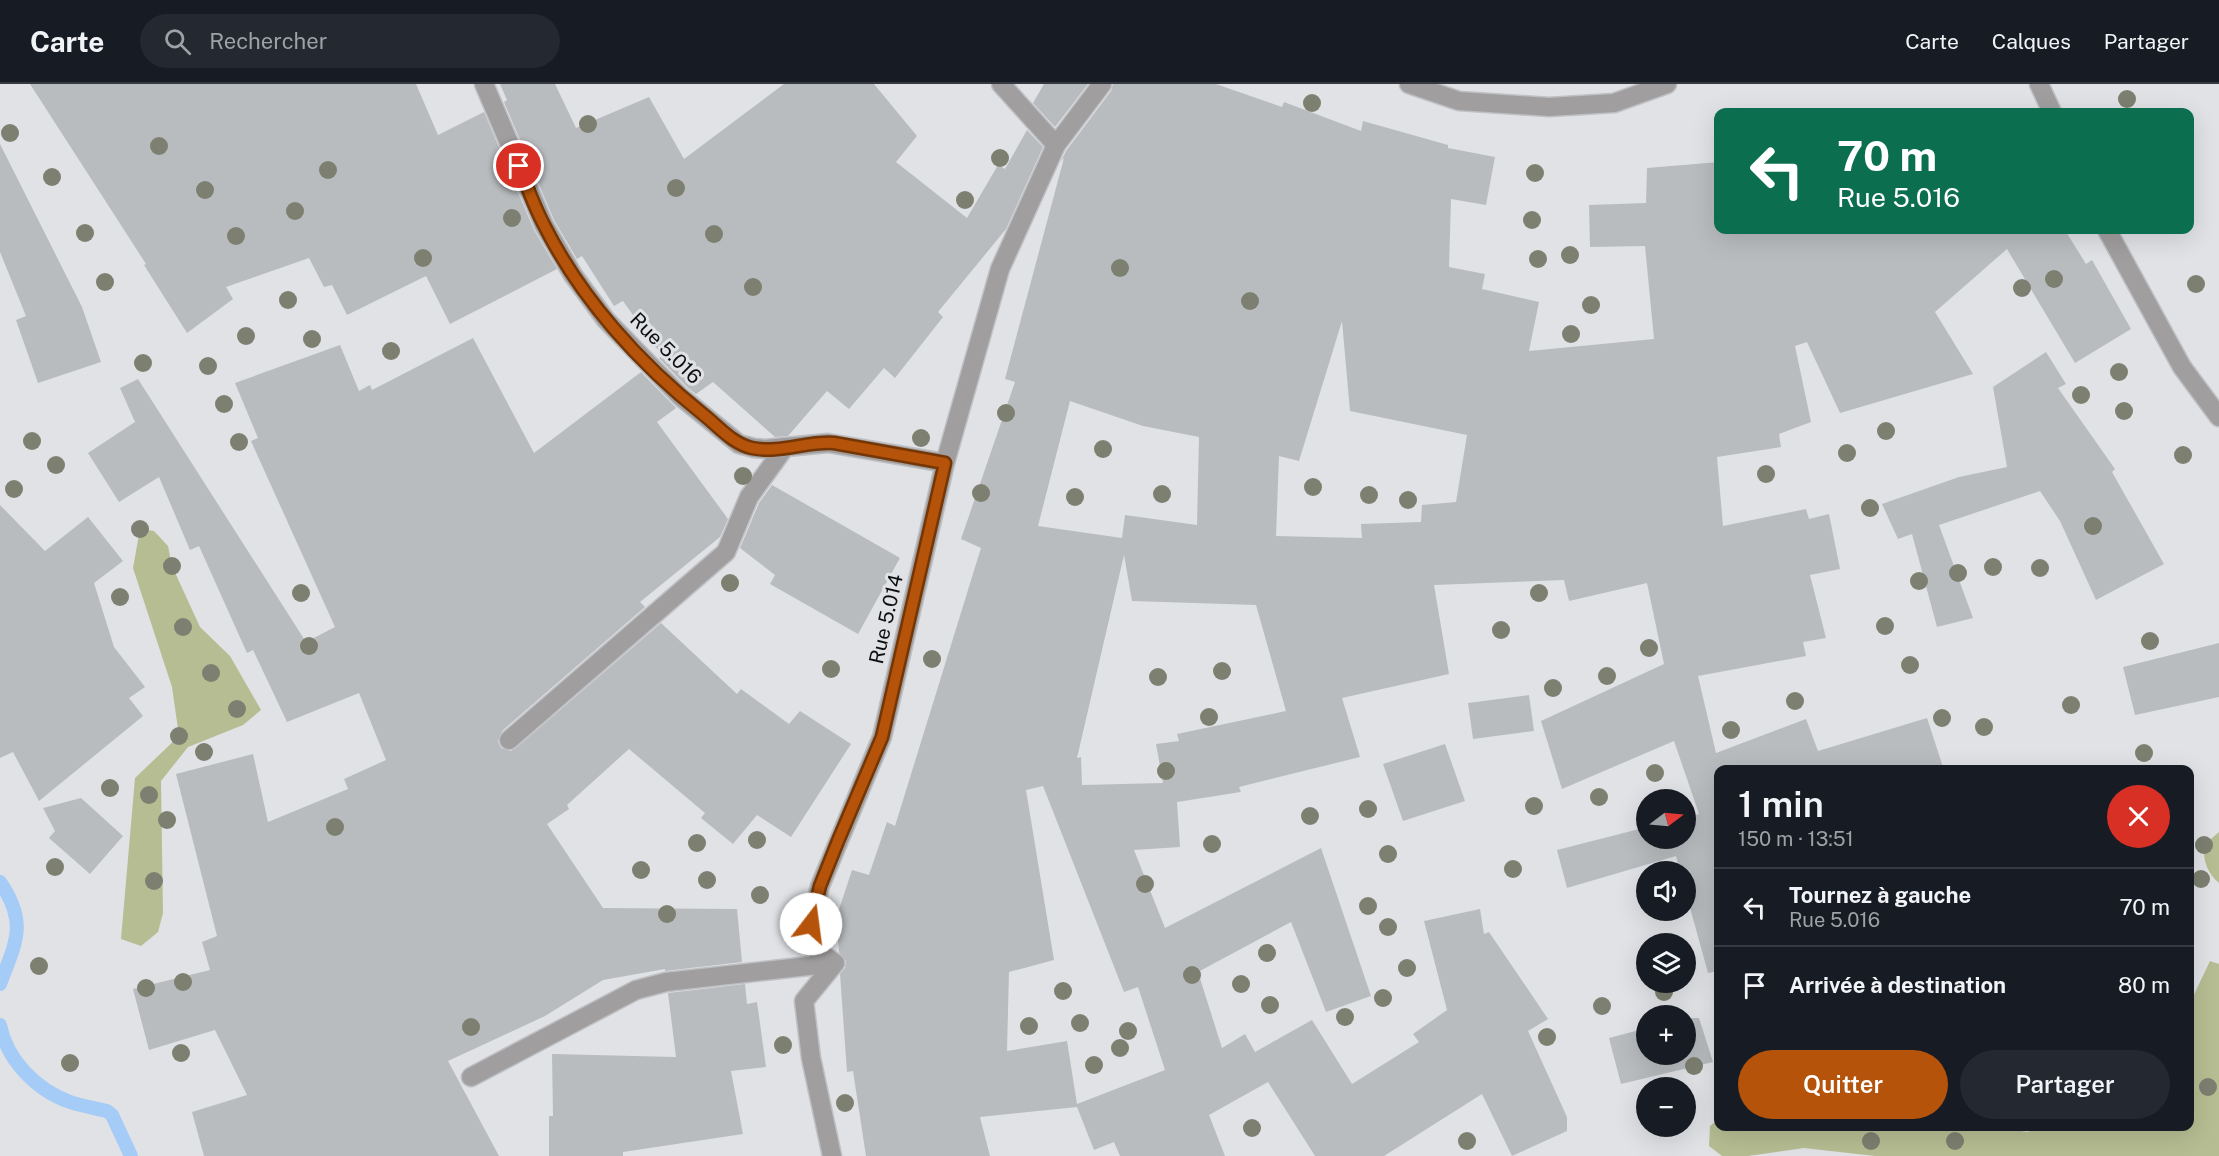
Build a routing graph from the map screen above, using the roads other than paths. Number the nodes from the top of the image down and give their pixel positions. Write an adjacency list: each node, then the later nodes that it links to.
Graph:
1 (484, 84): 11 (street, Rue 5.016)
2 (1001, 84): 8 (street)
3 (1102, 84): 8 (street, Rue 5.014)
4 (1409, 84): 5 (street)
5 (1667, 84)
6 (2039, 84): 7 (street)
7 (2050, 108)
8 (1056, 145): 12 (street, Rue 5.014)
9 (2109, 234): 10 (street)
10 (2219, 417)
11 (785, 447): 12 (street, Rue 5.016); 13 (street)
12 (945, 463): 14 (street, Rue 5.014)
13 (509, 740)
14 (836, 963): 15 (street); 16 (street)
15 (471, 1077)
16 (832, 1156)

